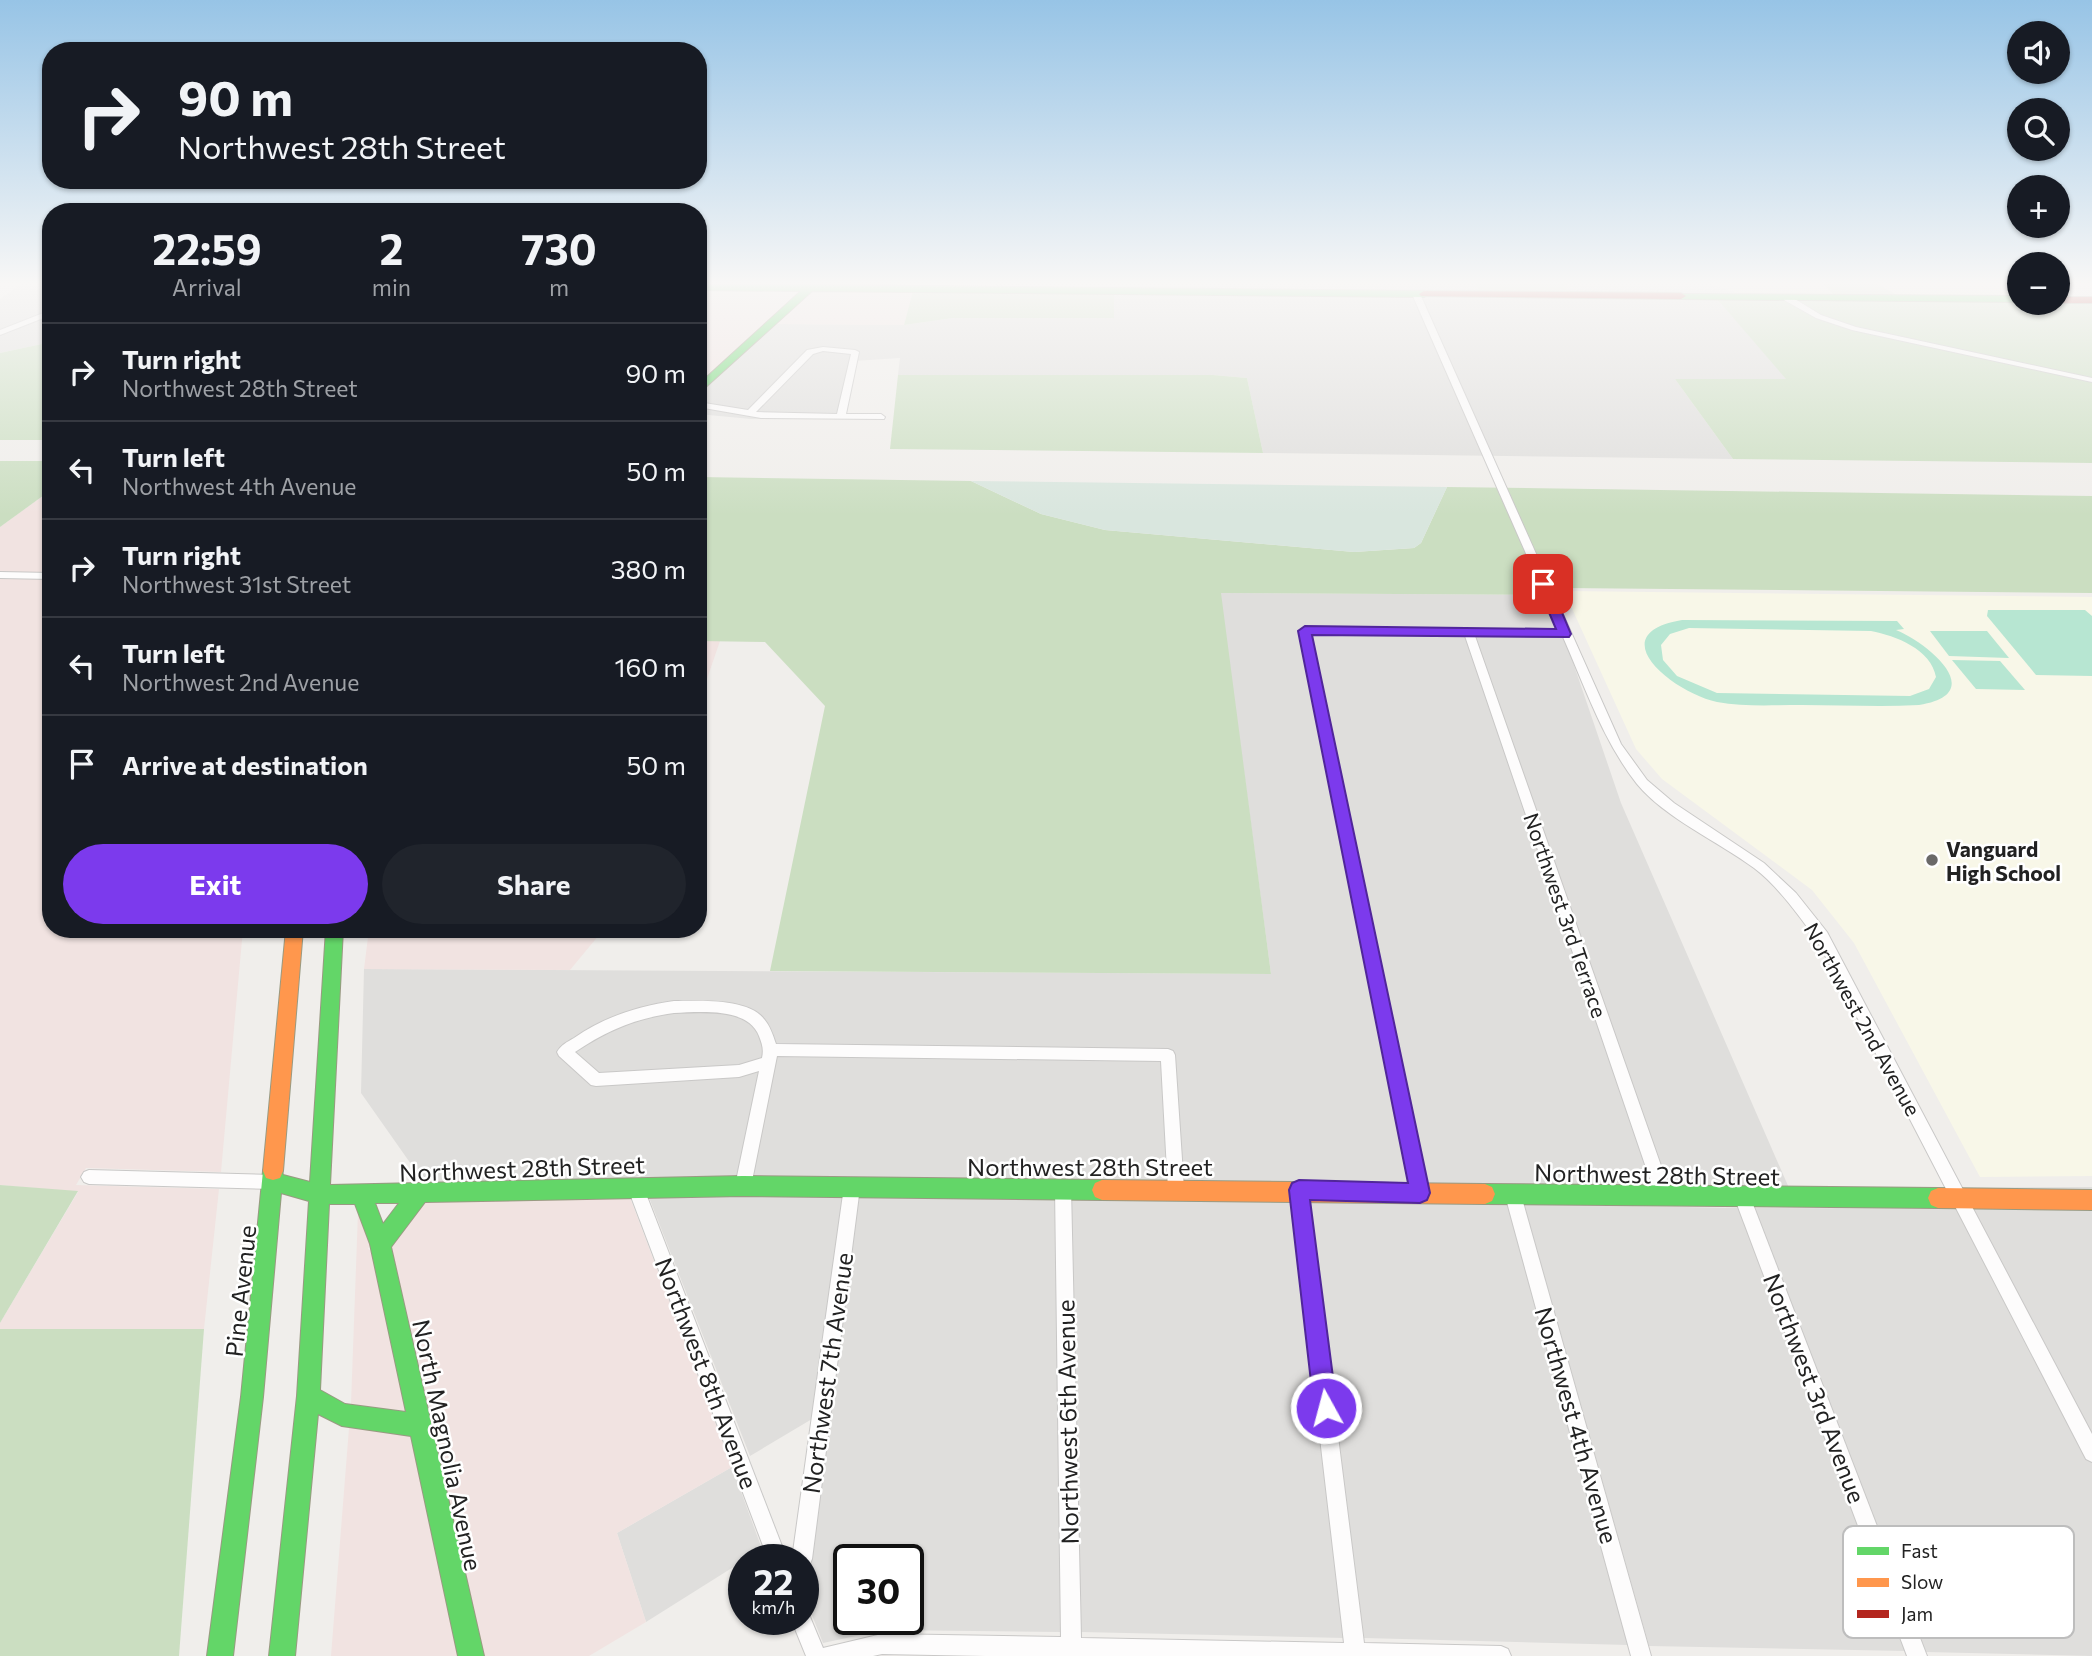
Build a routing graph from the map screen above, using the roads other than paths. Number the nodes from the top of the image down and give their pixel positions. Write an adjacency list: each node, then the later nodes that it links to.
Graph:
1 (731, 360): 7 (main road)
2 (802, 360): 9 (street)
3 (855, 360): 10 (street)
4 (1445, 360): 15 (street, Northwest 2nd Avenue)
5 (2001, 360): 6 (street)
6 (2092, 380)
7 (707, 383)
8 (707, 406): 9 (street)
9 (750, 414): 10 (street)
10 (841, 417): 11 (street)
11 (881, 417)
12 (0, 575): 13 (street)
13 (42, 576)
14 (1469, 633): 15 (street); 27 (street); 32 (street, Northwest 3rd Terrace)
15 (1565, 634): 34 (street, Northwest 2nd Avenue)
16 (294, 938): 20 (main road, Pine Avenue)
17 (333, 938): 29 (main road)
18 (770, 1056): 18 (street); 22 (street); 25 (street)
19 (89, 1177): 20 (street, Northwest 28th Street)
20 (274, 1182): 29 (main road, Northwest 28th Street); 47 (main road, Pine Avenue)
21 (635, 1186): 22 (main road, Northwest 28th Street); 28 (main road, Northwest 28th Street); 41 (street, Northwest 8th Avenue)
22 (743, 1186): 23 (main road, Northwest 28th Street)
23 (852, 1187): 24 (main road, Northwest 28th Street); 42 (street, Northwest 7th Avenue)
24 (1063, 1188): 25 (main road, Northwest 28th Street); 45 (street, Northwest 6th Avenue)
25 (1176, 1189): 26 (main road, Northwest 28th Street)
26 (1299, 1190): 27 (main road, Northwest 28th Street); 46 (street)
27 (1420, 1193): 31 (main road, Northwest 28th Street)
28 (419, 1194): 30 (main road, Northwest 28th Street); 36 (main road)
29 (321, 1195): 30 (main road, Northwest 28th Street); 37 (main road)
30 (362, 1195): 36 (main road, North Magnolia Avenue)
31 (1513, 1195): 32 (main road, Northwest 28th Street); 53 (street, Northwest 4th Avenue)
32 (1664, 1197): 33 (main road, Northwest 28th Street)
33 (1743, 1199): 34 (main road, Northwest 28th Street); 40 (street, Northwest 3rd Avenue)
34 (1958, 1199): 35 (main road, Northwest 28th Street); 39 (street, Northwest 2nd Avenue)
35 (2092, 1200)
36 (380, 1244): 38 (main road, North Magnolia Avenue)
37 (308, 1396): 38 (main road); 48 (main road)
38 (421, 1426): 49 (main road, North Magnolia Avenue)
39 (2092, 1454)
40 (1868, 1526)
41 (772, 1544)
42 (804, 1544)
43 (807, 1635): 50 (street)
44 (1910, 1638): 54 (street, Northwest 3rd Avenue)
45 (1071, 1651): 46 (street); 51 (street)
46 (1356, 1654): 52 (street)
47 (220, 1656)
48 (282, 1656)
49 (471, 1656)
50 (816, 1656)
51 (828, 1656)
52 (1501, 1656)
53 (1642, 1656)
54 (1917, 1656)

